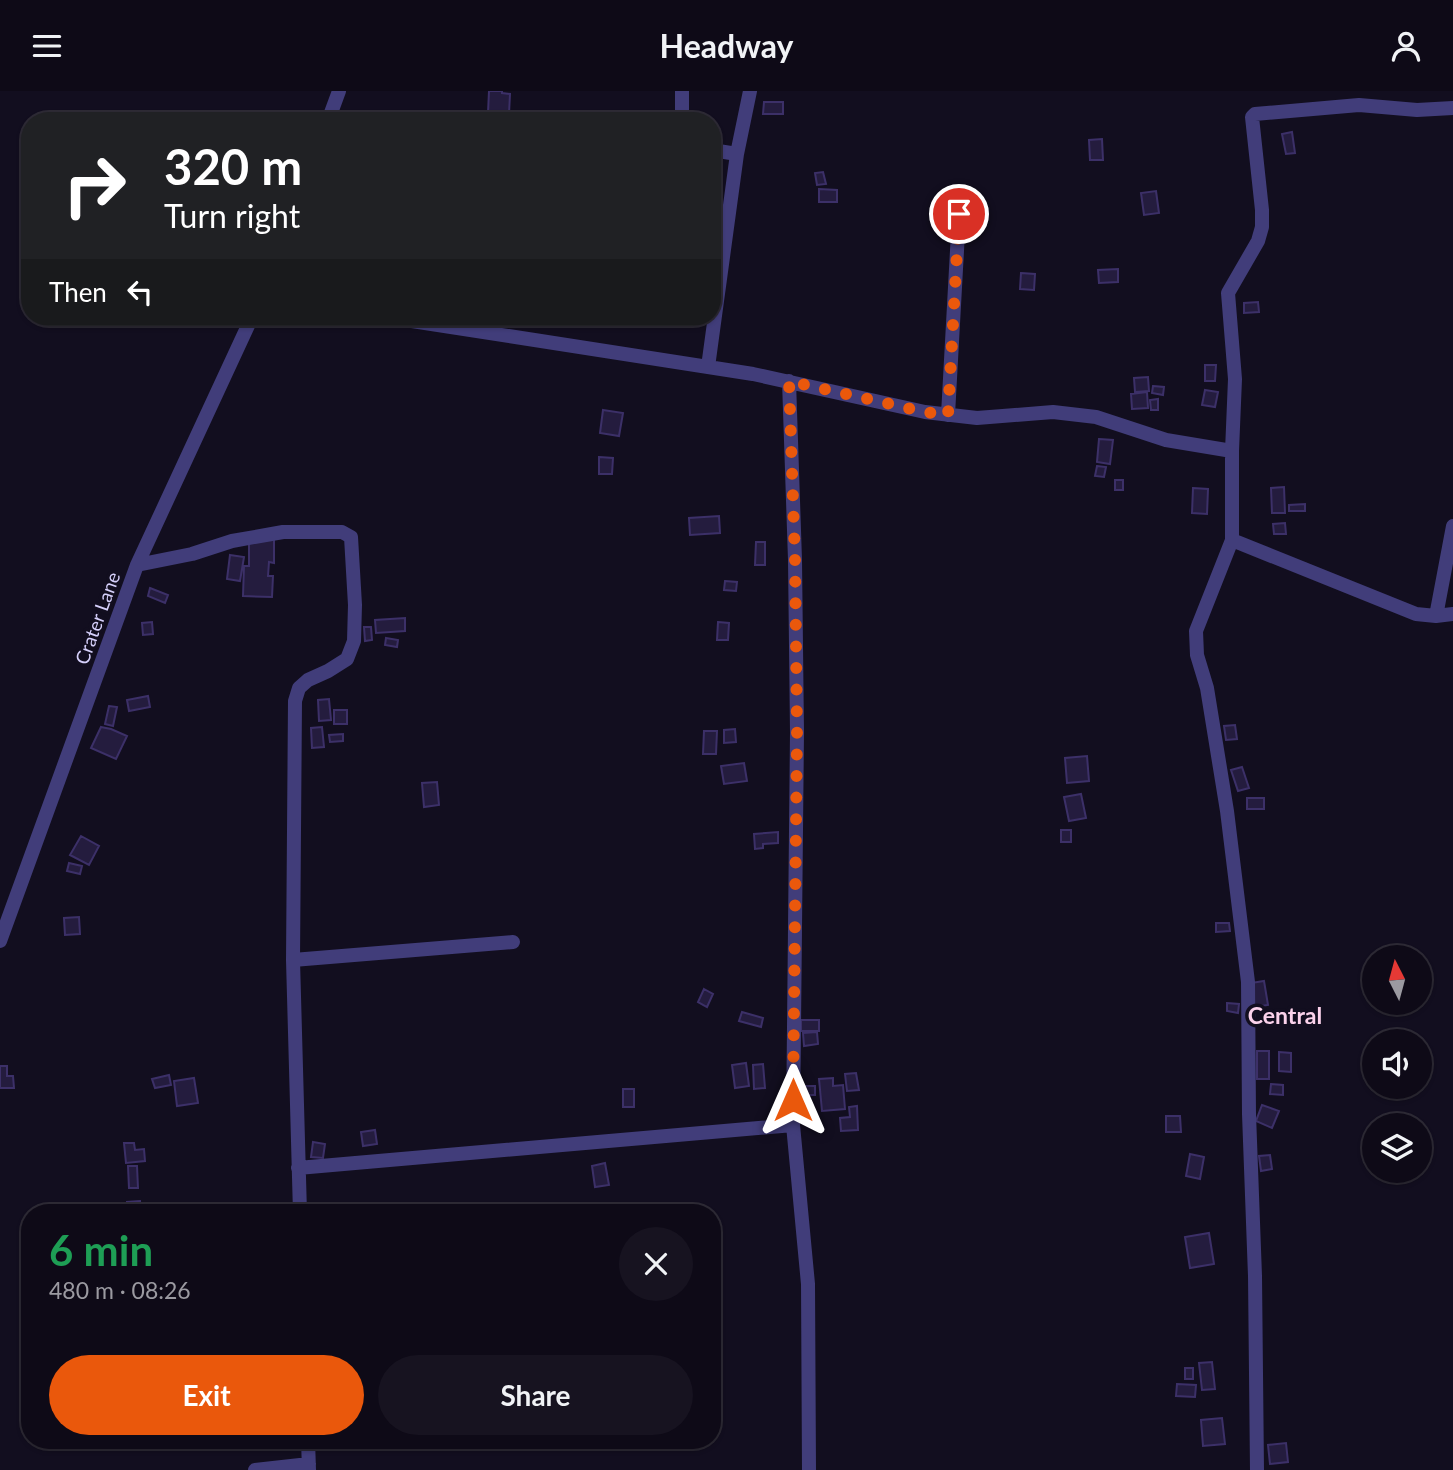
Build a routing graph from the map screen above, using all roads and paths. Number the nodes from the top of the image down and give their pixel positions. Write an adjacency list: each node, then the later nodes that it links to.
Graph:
1 (339, 91): 5 (street)
2 (682, 91): 6 (street)
3 (750, 91): 8 (street)
4 (1453, 108): 17 (street)
5 (331, 112)
6 (682, 112)
7 (721, 152): 8 (street)
8 (737, 155): 10 (street)
9 (959, 214): 16 (street)
10 (721, 272)
11 (248, 326): 20 (street, Crater Lane)
12 (444, 326): 14 (street)
13 (714, 326): 14 (street)
14 (708, 367): 15 (street)
15 (789, 381): 16 (street); 26 (street)
16 (948, 415): 17 (street)
17 (1232, 451): 19 (street)
18 (1453, 526): 22 (street)
19 (1232, 540): 22 (street); 33 (street)
20 (137, 565): 23 (street, Crater Lane); 25 (street)
21 (1453, 614): 22 (street)
22 (1436, 616)
23 (0, 941)
24 (513, 942): 25 (street)
25 (293, 960): 27 (street)
26 (793, 1125): 27 (street); 32 (street)
27 (298, 1168): 28 (street)
28 (300, 1204)
29 (308, 1449): 30 (street)
30 (309, 1467): 31 (street)
31 (255, 1470)
32 (809, 1470)
33 (1257, 1470)

